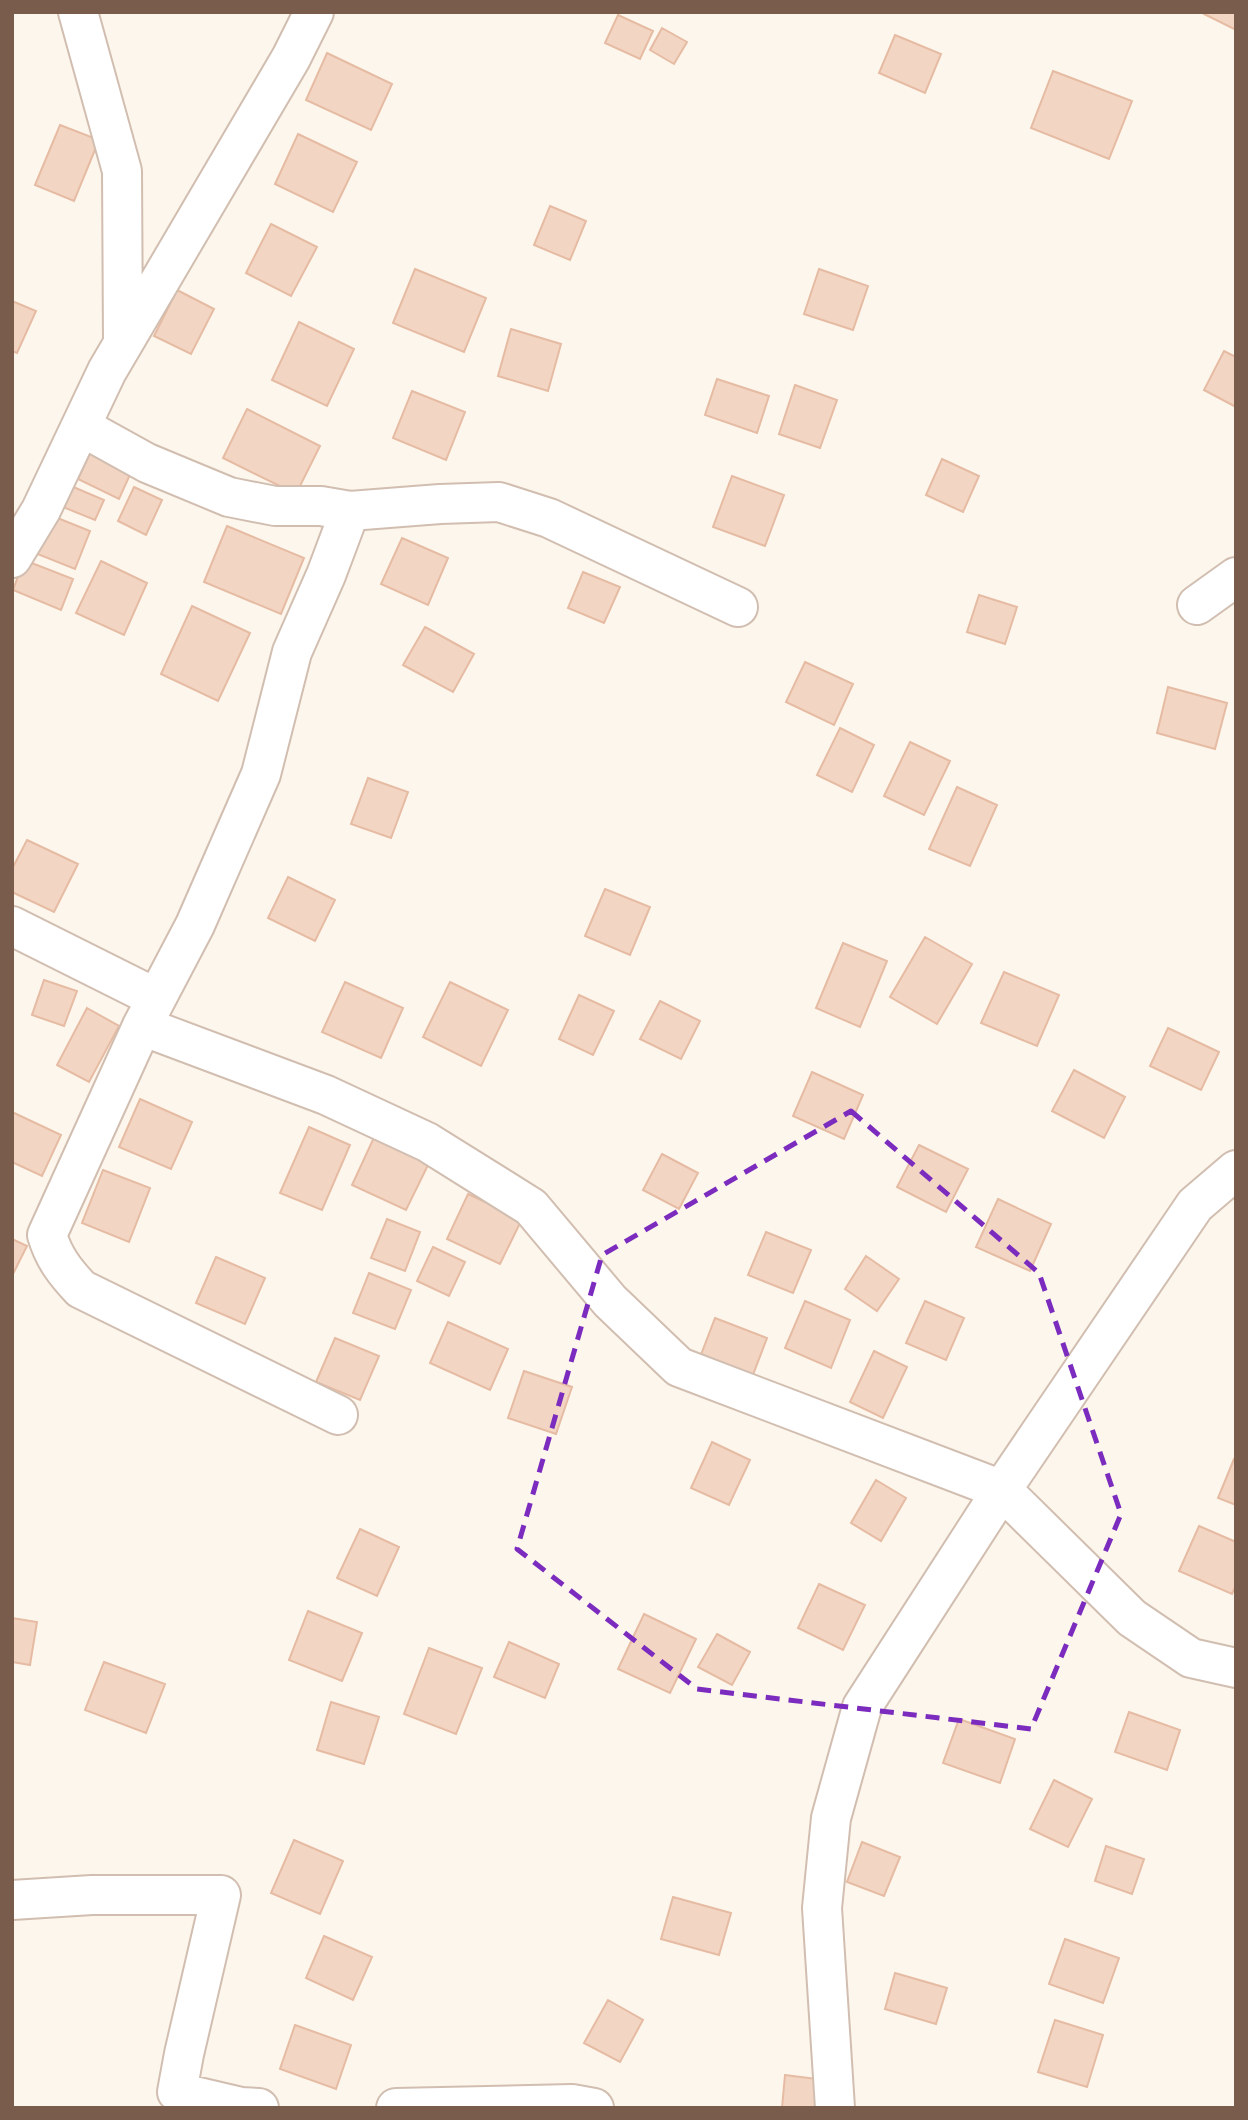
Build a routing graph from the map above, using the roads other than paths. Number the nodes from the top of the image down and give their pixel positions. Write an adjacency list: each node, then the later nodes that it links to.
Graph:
1 (78, 12): 3 (street)
2 (314, 12): 3 (street)
3 (124, 342): 4 (street)
4 (82, 428): 5 (street); 6 (street)
5 (349, 511): 9 (street); 11 (street)
6 (12, 558)
7 (1236, 577): 8 (street)
8 (1197, 605)
9 (738, 607)
10 (12, 926): 11 (street)
11 (149, 1012): 13 (street); 14 (street)
12 (1236, 1170): 14 (street)
13 (338, 1415)
14 (1002, 1490): 15 (street); 21 (street)
15 (1236, 1668)
16 (12, 1900): 17 (street)
17 (175, 2100): 18 (street)
18 (259, 2108)
19 (397, 2108): 20 (street)
20 (594, 2108)
21 (835, 2108)

